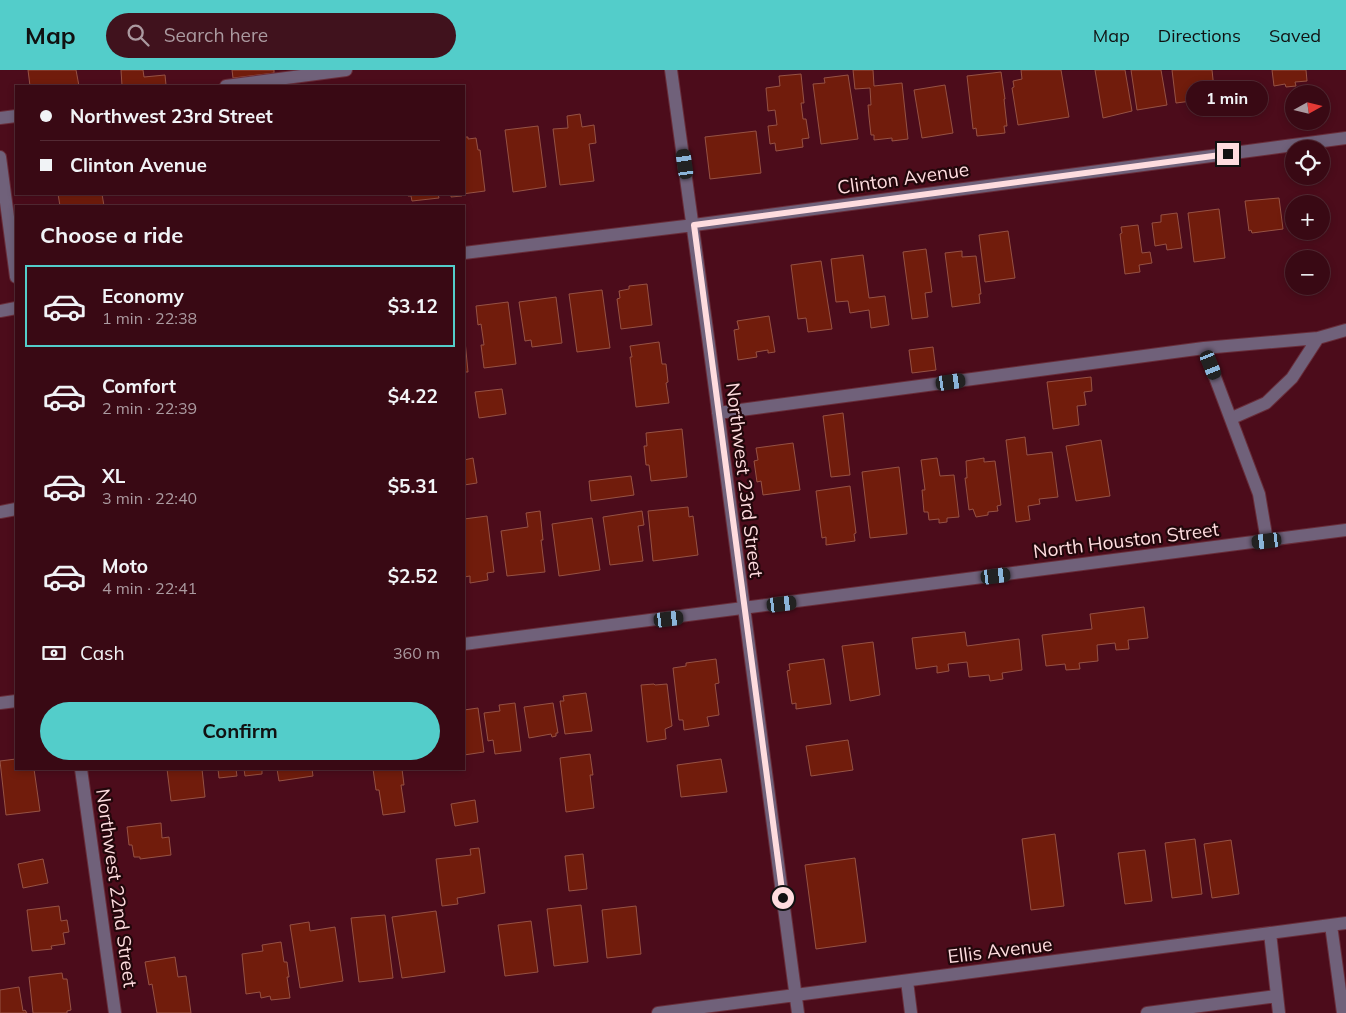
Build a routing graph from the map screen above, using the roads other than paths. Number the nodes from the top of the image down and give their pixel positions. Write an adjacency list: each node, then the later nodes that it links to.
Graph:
1 (346, 70): 3 (street)
2 (671, 70): 8 (street, Northwest 23rd Street)
3 (234, 85)
4 (15, 116): 5 (street)
5 (0, 118)
6 (1346, 138): 8 (street, Clinton Avenue)
7 (0, 157): 10 (street)
8 (694, 225): 9 (street, Clinton Avenue); 16 (street, Northwest 23rd Street)
9 (465, 253)
10 (15, 270)
11 (15, 308): 12 (street)
12 (0, 311)
13 (1346, 330): 14 (street)
14 (1318, 338): 15 (street); 17 (street)
15 (1204, 348): 16 (street); 17 (street)
16 (718, 413): 22 (street, Northwest 23rd Street)
17 (1232, 418): 21 (street)
18 (15, 510): 19 (street)
19 (0, 512)
20 (1346, 530): 21 (street, North Houston Street)
21 (1267, 541): 22 (street, North Houston Street)
22 (743, 609): 23 (street, North Houston Street); 31 (street, Northwest 23rd Street)
23 (465, 644)
24 (15, 701): 25 (street)
25 (0, 703)
26 (82, 770): 33 (street, Northwest 22nd Street)
27 (1346, 923): 28 (street, Ellis Avenue)
28 (1331, 925): 29 (street, Ellis Avenue); 39 (street)
29 (1270, 933): 30 (street, Ellis Avenue); 32 (street)
30 (907, 981): 31 (street, Ellis Avenue); 36 (street)
31 (796, 995): 34 (street, Ellis Avenue); 35 (street, Northwest 23rd Street)
32 (1277, 996): 37 (street); 38 (street)
33 (115, 1013)
34 (658, 1013)
35 (798, 1013)
36 (911, 1013)
37 (1147, 1013)
38 (1279, 1013)
39 (1344, 1013)

